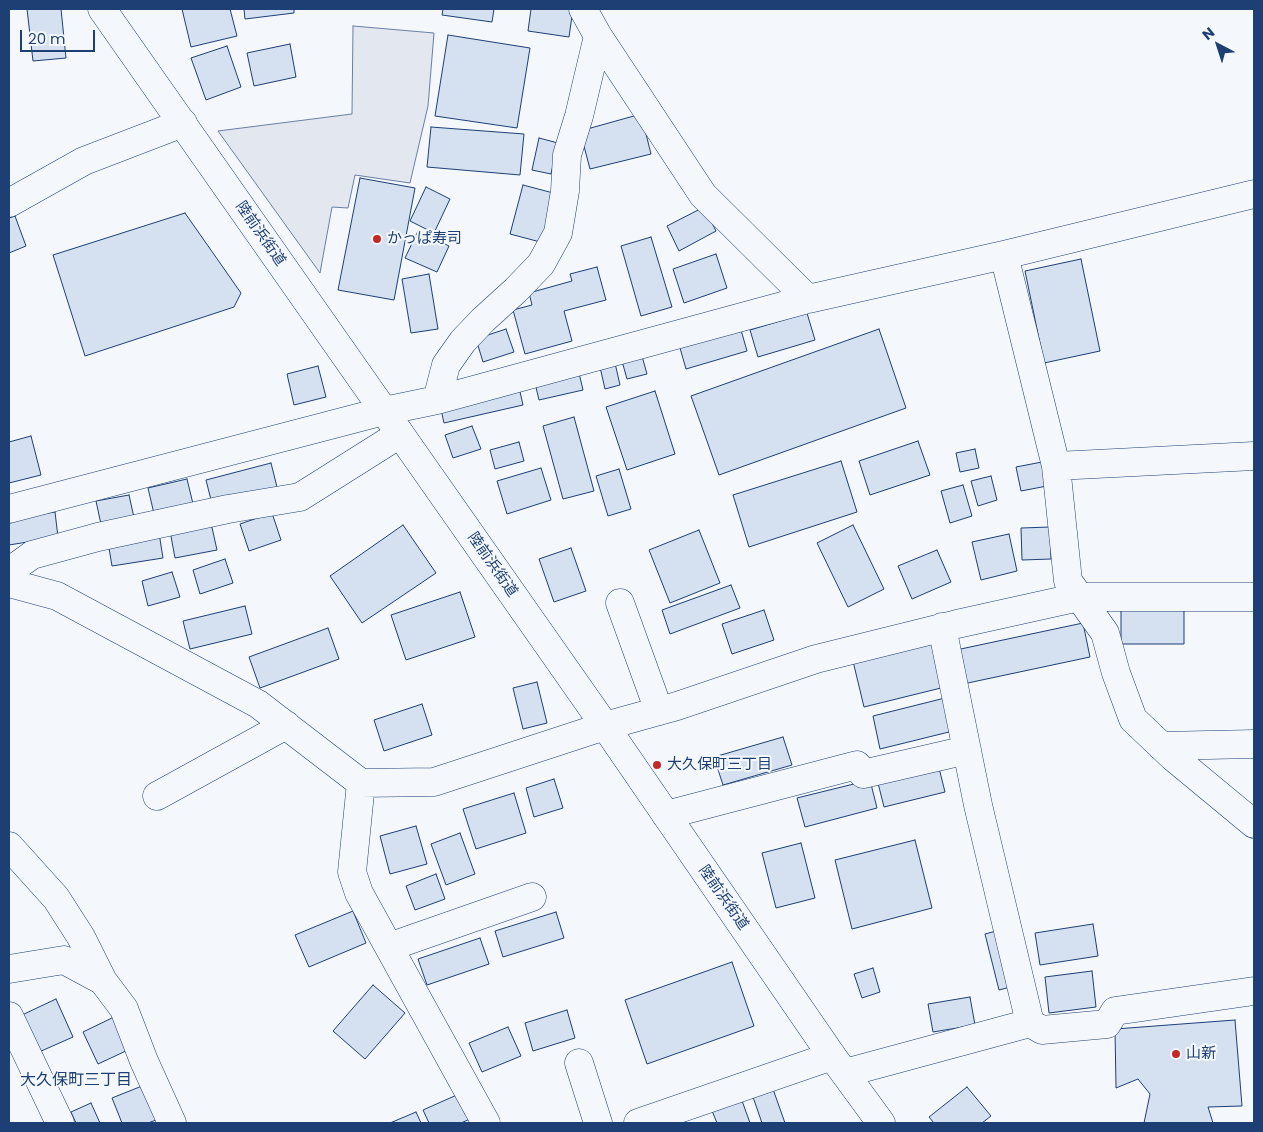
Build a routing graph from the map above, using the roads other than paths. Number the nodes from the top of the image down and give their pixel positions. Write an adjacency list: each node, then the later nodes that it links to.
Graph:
1 (102, 9): 4 (main road, 陸前浜街道)
2 (583, 9): 3 (main road)
3 (598, 36): 8 (main road); 9 (main road)
4 (182, 123): 6 (main road); 10 (main road, 陸前浜街道)
5 (1254, 194): 7 (main road)
6 (9, 203)
7 (1004, 255): 8 (main road); 13 (main road)
8 (808, 300): 9 (main road)
9 (437, 400): 10 (main road)
10 (384, 411): 11 (main road, 陸前浜街道); 14 (main road)
11 (400, 434): 15 (main road); 23 (main road, 陸前浜街道)
12 (1254, 456): 13 (main road)
13 (1056, 466): 17 (main road)
14 (9, 509)
15 (9, 576)
16 (9, 582): 22 (main road)
17 (1079, 597): 18 (main road); 20 (main road); 25 (main road)
18 (1254, 597)
19 (620, 604): 21 (main road)
20 (942, 627): 21 (main road); 26 (main road)
21 (659, 711): 23 (main road)
22 (286, 725): 27 (main road); 28 (main road)
23 (605, 726): 27 (main road); 29 (main road, 陸前浜街道)
24 (1254, 744): 25 (main road)
25 (1161, 746): 30 (main road)
26 (967, 750): 29 (main road); 38 (main road)
27 (361, 783): 33 (main road)
28 (157, 796)
29 (666, 815): 40 (main road, 陸前浜街道)
30 (1254, 824)
31 (9, 846): 35 (main road)
32 (532, 897): 33 (main road)
33 (389, 947): 43 (main road)
34 (9, 969): 35 (main road)
35 (103, 981): 42 (main road)
36 (1254, 991): 38 (main road)
37 (9, 1016): 41 (main road)
38 (1030, 1023): 40 (main road)
39 (579, 1063): 44 (main road)
40 (838, 1064): 45 (main road); 46 (main road, 陸前浜街道)
41 (60, 1123)
42 (172, 1123)
43 (486, 1123)
44 (598, 1123)
45 (638, 1123)
46 (881, 1123)

